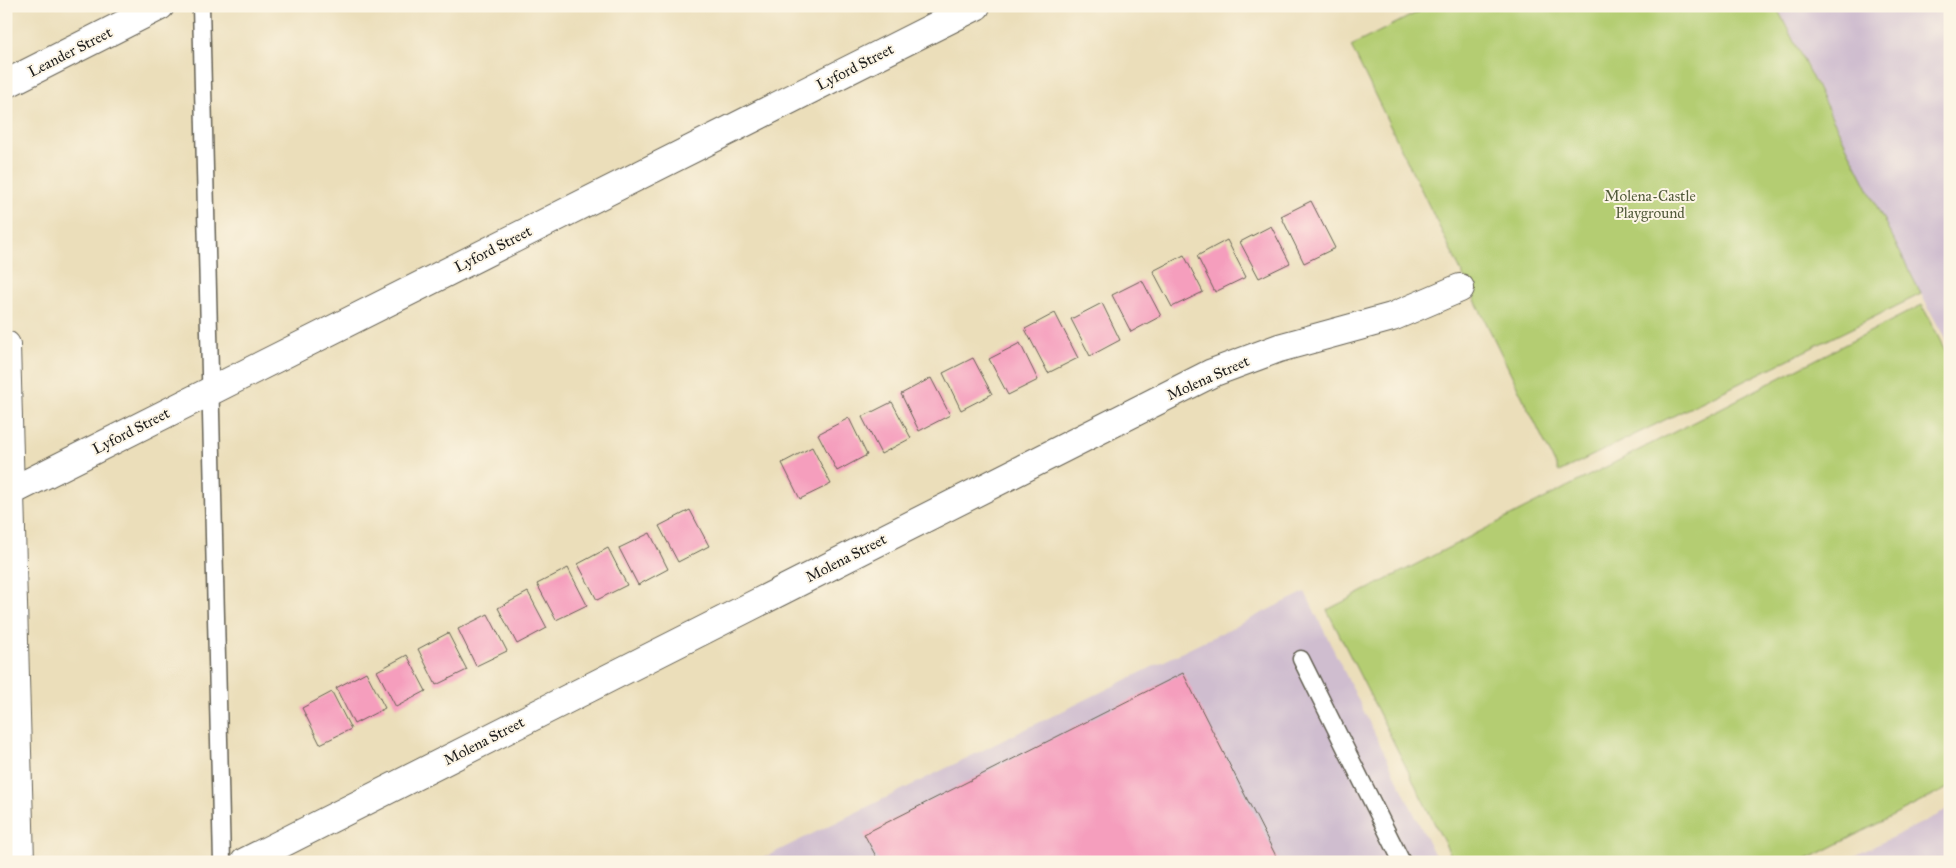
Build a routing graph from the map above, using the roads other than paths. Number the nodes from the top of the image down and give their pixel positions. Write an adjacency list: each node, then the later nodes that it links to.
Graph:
1 (160, 6): 4 (street, Leander Street)
2 (201, 6): 7 (lane)
3 (976, 6): 7 (street, Lyford Street)
4 (6, 84)
5 (1460, 288): 13 (street, Molena Street)
6 (6, 345): 8 (street)
7 (210, 391): 8 (street, Lyford Street); 12 (lane)
8 (10, 492): 9 (street)
9 (10, 638): 11 (street)
10 (1300, 660): 14 (lane)
11 (20, 862)
12 (222, 862)
13 (245, 862)
14 (1402, 862)

